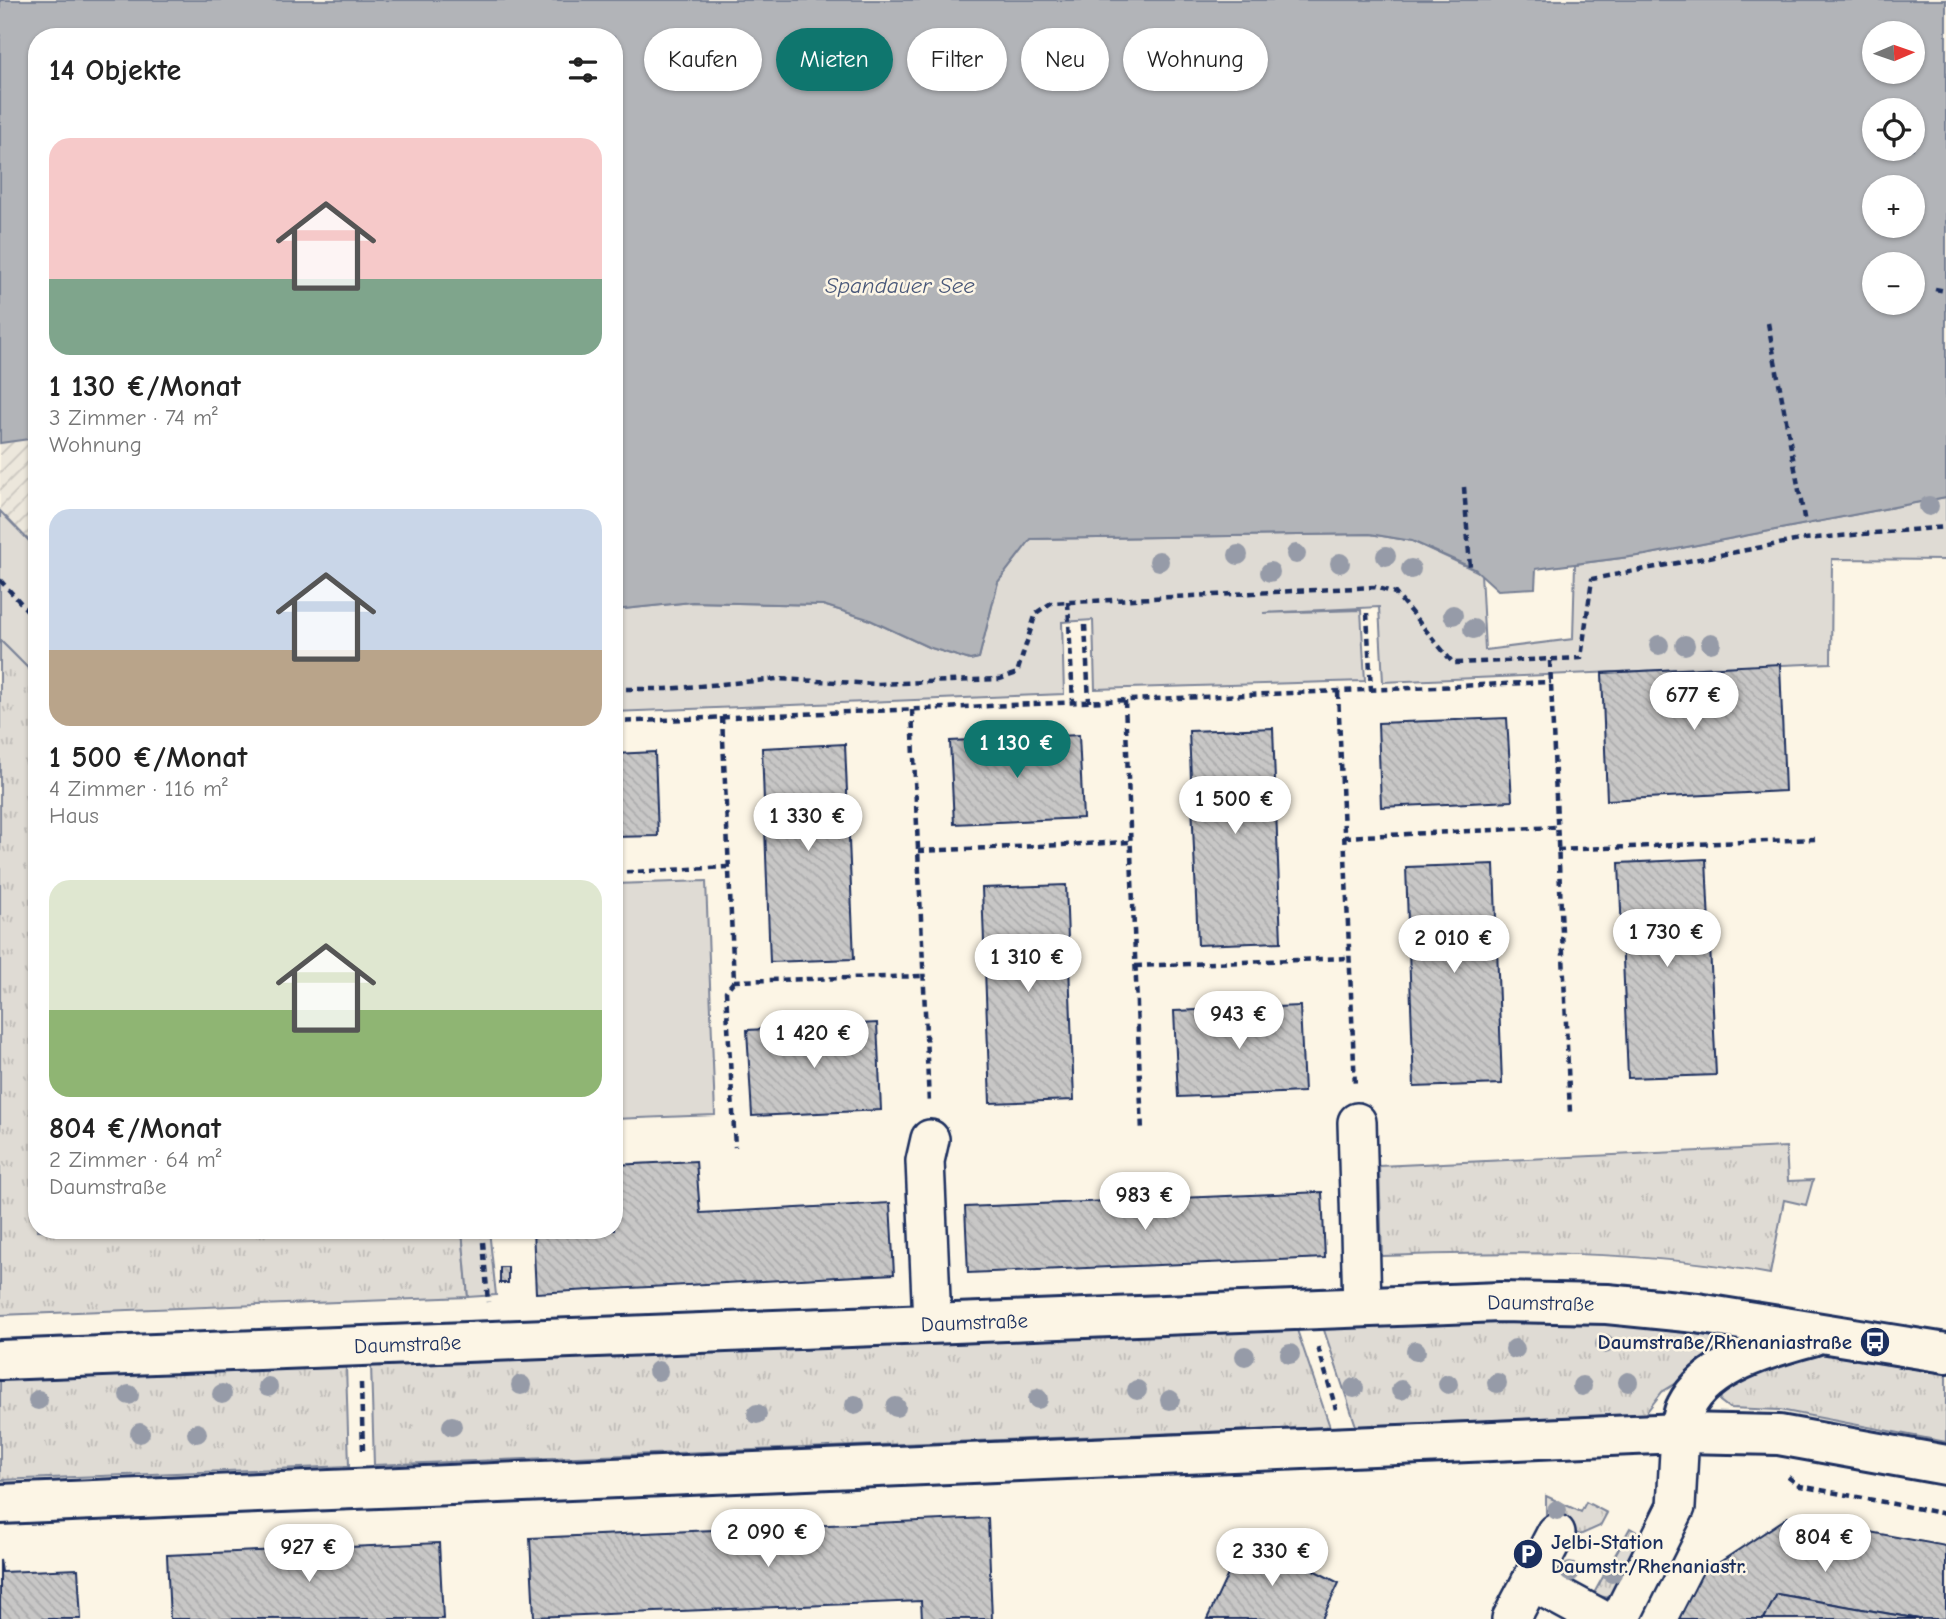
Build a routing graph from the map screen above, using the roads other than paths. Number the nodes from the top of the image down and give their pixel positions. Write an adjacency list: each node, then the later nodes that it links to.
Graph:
1 (1357, 1122): 3 (street)
2 (930, 1139): 4 (street)
3 (1362, 1306): 4 (main road, Daumstraße); 5 (main road, Daumstraße)
4 (932, 1322): 7 (main road, Daumstraße)
5 (1820, 1334): 6 (main road, Daumstraße); 8 (main road)
6 (1946, 1353)
7 (0, 1360)
8 (1680, 1433): 9 (main road); 10 (main road); 15 (street)
9 (1946, 1465)
10 (0, 1504)
11 (1556, 1533): 12 (street)
12 (1531, 1581): 13 (street); 14 (street)
13 (1511, 1619)
14 (1601, 1619)
15 (1620, 1619)

